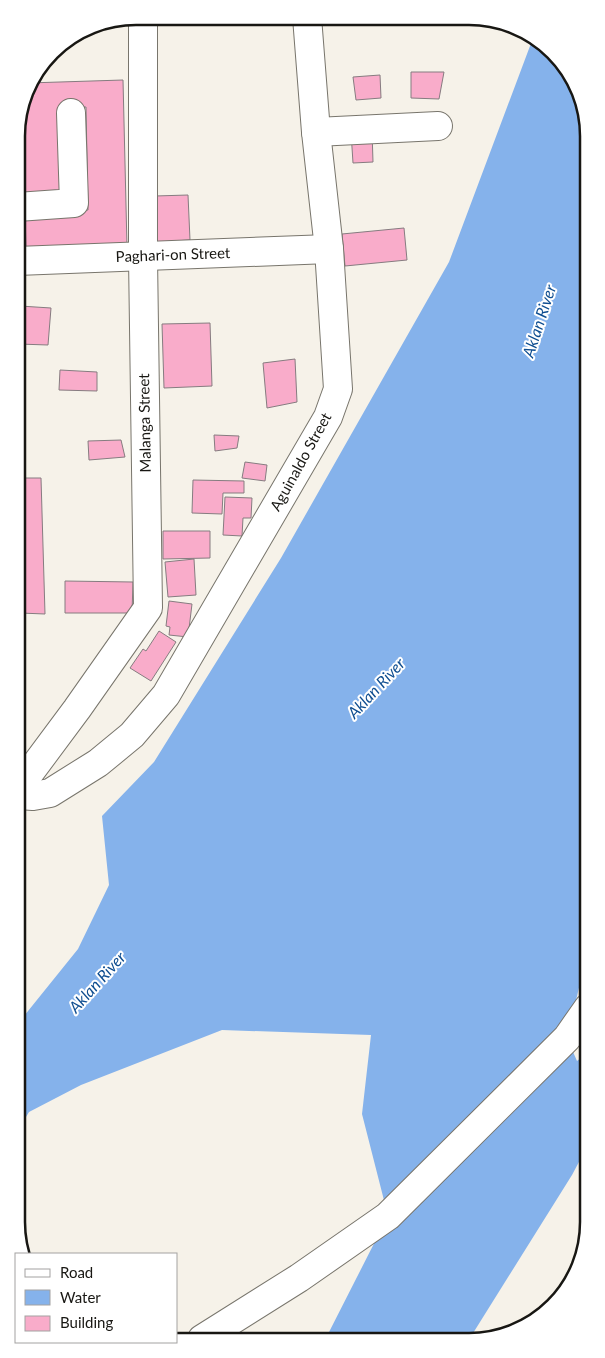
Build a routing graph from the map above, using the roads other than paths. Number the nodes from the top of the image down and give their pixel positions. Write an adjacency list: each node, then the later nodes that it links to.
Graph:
1 (143, 25): 8 (street, Malanga Street)
2 (309, 25): 5 (street, Aguinaldo Street)
3 (71, 113): 6 (street)
4 (438, 126): 5 (street)
5 (316, 132): 7 (street, Aguinaldo Street)
6 (25, 207)
7 (329, 249): 8 (street, Paghari-on Street); 11 (street, Aguinaldo Street)
8 (143, 257): 9 (street, Paghari-on Street); 10 (street, Malanga Street)
9 (25, 261)
10 (25, 779)
11 (25, 795)
12 (580, 1019): 13 (street)
13 (212, 1333)

